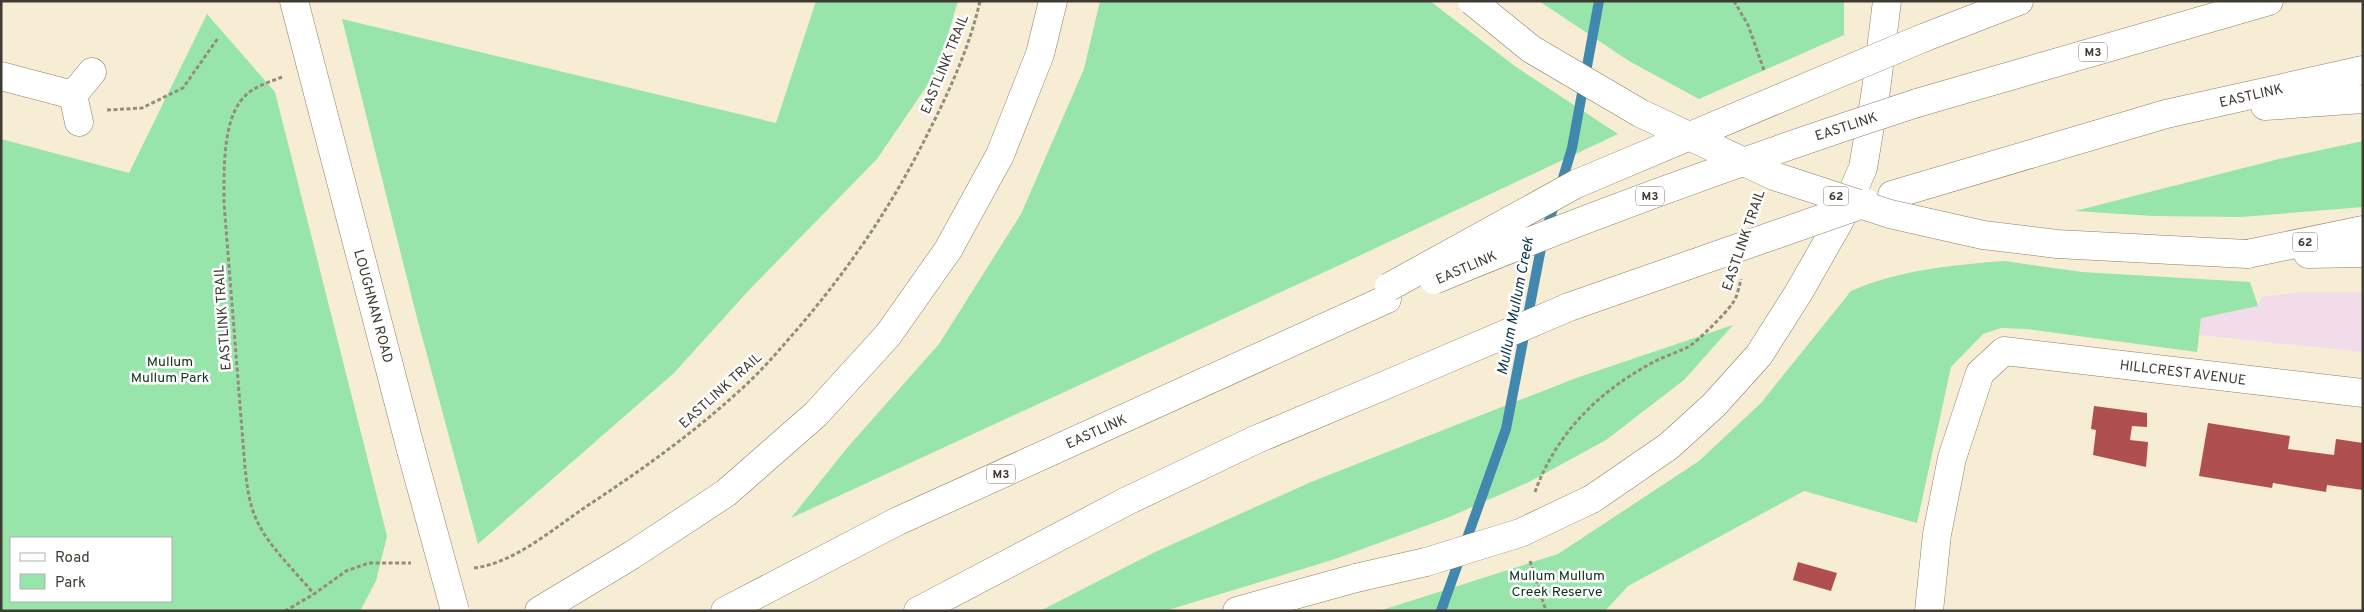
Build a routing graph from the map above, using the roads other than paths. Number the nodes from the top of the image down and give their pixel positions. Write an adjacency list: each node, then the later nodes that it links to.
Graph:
1 (294, 1): 17 (main road, LOUGHNAN ROAD, bridge)
2 (1053, 1): 18 (main road)
3 (1472, 1): 14 (main road, 62, bridge)
4 (1887, 1): 21 (main road, bridge)
5 (2018, 1): 15 (main road, bridge)
6 (2270, 1): 15 (main road, EASTLINK / M3, bridge)
7 (2363, 70): 11 (main road, EASTLINK)
8 (92, 72): 9 (main road)
9 (1, 76)
10 (2363, 98): 11 (main road)
11 (2166, 114): 20 (main road, EASTLINK, bridge)
12 (2363, 230): 14 (main road, 62)
13 (2363, 253): 14 (main road)
14 (2247, 254)
15 (1388, 293): 19 (main road, EASTLINK / M3)
16 (2363, 393): 22 (main road, HILLCREST AVENUE)
17 (454, 611)
18 (539, 611)
19 (725, 611)
20 (918, 611)
21 (1237, 611)
22 (1929, 611)

